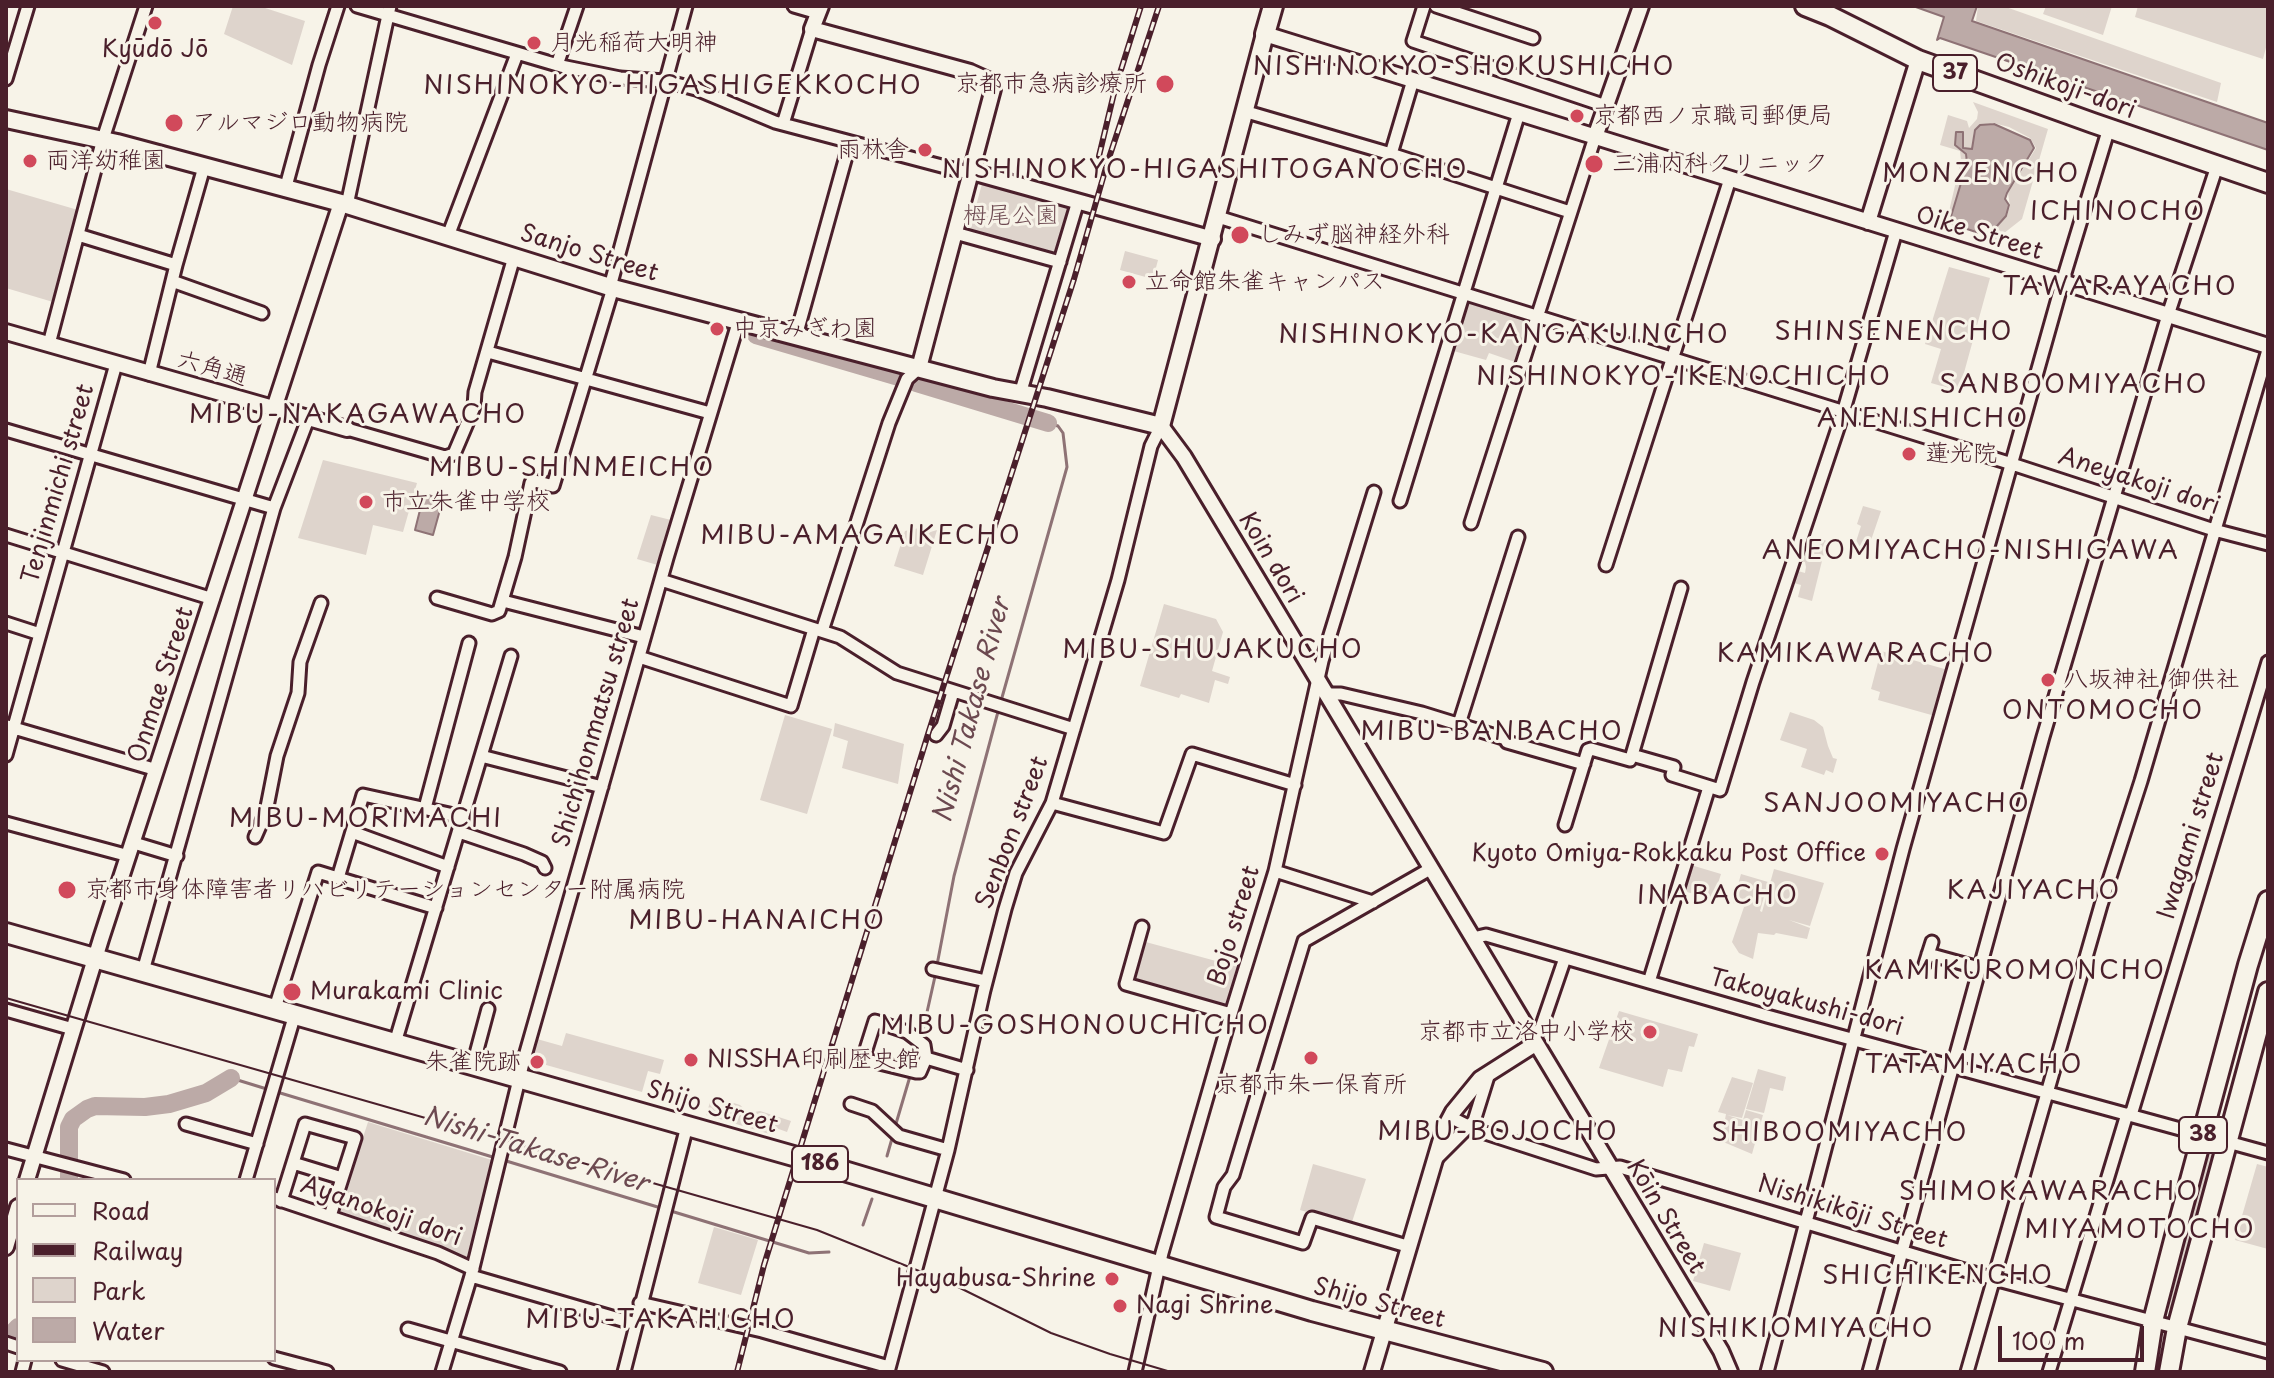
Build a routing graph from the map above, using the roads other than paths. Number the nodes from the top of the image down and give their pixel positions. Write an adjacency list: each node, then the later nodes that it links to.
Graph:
1 (28, 6): 21 (street)
2 (146, 6): 31 (street)
3 (338, 6): 40 (street)
4 (357, 6): 14 (street)
5 (577, 6): 20 (street)
6 (686, 6): 23 (street)
7 (794, 6): 13 (street)
8 (1273, 6): 16 (main road)
9 (1424, 6): 24 (street)
10 (1436, 6): 17 (street)
11 (1641, 6): 24 (street)
12 (1805, 6): 19 (main road, Oshikoji-dori / 37)
13 (820, 10): 15 (street)
14 (389, 11): 18 (street); 42 (street, Onmae Street)
15 (812, 29): 28 (street); 36 (street)
16 (1265, 34): 22 (street, Oike Street); 25 (main road)
17 (1533, 38)
18 (517, 54): 20 (street); 49 (street)
19 (1918, 60): 29 (main road, Oshikoji-dori / 37); 45 (street)
20 (557, 65): 23 (street)
21 (6, 79)
22 (1413, 80): 26 (street, Oike Street); 33 (street)
23 (665, 81): 28 (street); 56 (street)
24 (1606, 106): 30 (street)
25 (1247, 112): 33 (street); 44 (main road)
26 (1519, 113): 30 (street, Oike Street); 39 (street)
27 (6, 119): 31 (main road, Sanjo Street)
28 (783, 124): 32 (street)
29 (2109, 128): 34 (main road, Oshikoji-dori / 37); 55 (street)
30 (1595, 137): 37 (street, Oike Street); 43 (street)
31 (103, 139): 35 (main road, Sanjo Street); 48 (street)
32 (850, 142): 36 (street); 63 (street)
33 (1391, 154): 39 (street)
34 (2217, 166): 38 (main road, Oshikoji-dori / 37); 59 (street)
35 (204, 167): 40 (main road, Sanjo Street); 53 (street)
36 (972, 173): 41 (street); 47 (street)
37 (1730, 179): 45 (street, Oike Street); 67 (street)
38 (2268, 183)
39 (1495, 188): 43 (street); 57 (street)
40 (285, 190): 42 (main road, Sanjo Street)
41 (1078, 201): 50 (street); 52 (street)
42 (344, 204): 49 (main road, Sanjo Street); 73 (street, Onmae Street)
43 (1570, 212): 60 (street)
44 (1218, 217): 50 (main road); 57 (street, Aneyakoji dori)
45 (1868, 222): 46 (street, Oike Street)
46 (1896, 231): 55 (street, Oike Street); 75 (street)
47 (955, 233): 52 (street); 69 (street)
48 (78, 235): 53 (street); 64 (street)
49 (448, 236): 51 (main road, Sanjo Street)
50 (1213, 239): 77 (main road)
51 (514, 257): 56 (main road, Sanjo Street); 66 (street)
52 (1060, 262): 72 (street)
53 (176, 265): 54 (street)
54 (172, 281): 58 (street); 70 (street)
55 (2063, 283): 59 (street, Oike Street); 81 (street)
56 (611, 288): 61 (main road, Sanjo Street); 71 (street)
57 (1464, 294): 60 (street, Aneyakoji dori); 85 (street)
58 (262, 313)
59 (2168, 315): 65 (street, Oike Street); 83 (street)
60 (1537, 317): 67 (street, Aneyakoji dori); 87 (street)
61 (739, 320): 63 (main road, Sanjo Street); 74 (street, Shichihonmatsu street)
62 (6, 332): 64 (street, 六角通)
63 (796, 336): 69 (main road, Sanjo Street)
64 (49, 344): 68 (street, 六角通)
65 (2268, 348): 88 (street)
66 (488, 352): 71 (street); 78 (street, 六角通)
67 (1672, 360): 75 (street, Aneyakoji dori); 93 (street)
68 (116, 364): 70 (street, 六角通); 80 (street, Tenjinmichi street)
69 (919, 368): 72 (main road, Sanjo Street); 101 (street)
70 (149, 374): 73 (street, 六角通)
71 (585, 379): 74 (street); 98 (street)
72 (1020, 394): 77 (main road, Sanjo Street)
73 (273, 410): 76 (street, 六角通); 84 (street, Onmae Street)
74 (710, 413): 94 (street, Shichihonmatsu street)
75 (1843, 413): 81 (street, Aneyakoji dori); 122 (street)
76 (308, 419): 78 (street, 六角通); 86 (street)
77 (1161, 426): 108 (street, Koin dori); 113 (street, Senbon street)
78 (347, 429)
79 (6, 430): 80 (street)
80 (90, 454): 84 (street); 92 (street, Tenjinmichi street)
81 (2012, 464): 83 (street, Aneyakoji dori); 159 (street)
82 (1374, 492): 108 (street, Bojo street)
83 (2115, 497): 88 (street, Aneyakoji dori); 147 (street)
84 (244, 500): 86 (street); 97 (street, Onmae Street)
85 (1400, 501)
86 (274, 508): 132 (street)
87 (1471, 523)
88 (2214, 530): 91 (street, Aneyakoji dori); 168 (street)
89 (6, 535): 92 (street)
90 (1518, 537): 111 (street)
91 (2268, 544)
92 (63, 552): 97 (street); 102 (street, Tenjinmichi street)
93 (1606, 565)
94 (661, 580): 101 (street); 103 (street, Shichihonmatsu street)
95 (1681, 588): 116 (street)
96 (437, 598): 98 (street)
97 (213, 599): 119 (street, Onmae Street)
98 (503, 601): 103 (street)
99 (321, 603): 130 (street)
100 (6, 623): 102 (street)
101 (818, 630): 106 (street); 109 (street)
102 (40, 634): 112 (street, Tenjinmichi street)
103 (644, 637): 106 (street, Shichihonmatsu street)
104 (469, 643): 124 (street)
105 (511, 656): 117 (street)
106 (639, 657): 121 (street, Shichihonmatsu street)
107 (2268, 662): 170 (street, Iwagami street)
108 (1318, 680): 110 (street, Koin dori); 120 (street, Bojo street)
109 (953, 692): 113 (street); 114 (street)
110 (1327, 694): 111 (street); 135 (street, Koin dori)
111 (1459, 724): 118 (street)
112 (10, 726): 115 (street, Tenjinmichi street); 119 (street)
113 (1074, 729): 123 (street, Senbon street)
114 (936, 735)
115 (6, 755)
116 (1632, 755): 118 (street); 122 (street)
117 (481, 756): 121 (street); 125 (street)
118 (1584, 764): 127 (street)
119 (157, 770): 131 (street, Onmae Street)
120 (1295, 785): 123 (street); 136 (street, Bojo street)
121 (602, 787): 167 (street, Shichihonmatsu street)
122 (1715, 788): 151 (street)
123 (1052, 803): 150 (street, Senbon street)
124 (425, 808): 125 (street); 128 (street)
125 (463, 817): 129 (street)
126 (6, 823): 131 (street)
127 (1565, 825)
128 (352, 832): 133 (street); 137 (street)
129 (459, 832): 133 (street); 134 (street)
130 (255, 837)
131 (132, 850): 132 (street); 145 (street, Onmae Street)
132 (177, 856): 149 (street)
133 (448, 867): 140 (street)
134 (545, 868)
135 (1430, 869): 139 (street); 143 (street, Koin dori)
136 (1275, 871): 139 (street); 157 (street, Bojo street)
137 (338, 878): 140 (street); 153 (street)
138 (2268, 901): 175 (main road, 38)
139 (1373, 902): 195 (street)
140 (436, 908): 161 (street)
141 (1142, 927): 157 (street)
142 (6, 933): 145 (main road, Shijo Street / 186)
143 (1473, 938): 146 (street, Takoyakushi-dori); 160 (street, Kōin Street)
144 (1929, 953): 147 (street)
145 (96, 957): 149 (main road, Shijo Street / 186); 158 (street, Onmae Street)
146 (1565, 958): 151 (street, Takoyakushi-dori); 160 (street)
147 (1979, 968): 164 (street)
148 (938, 970): 150 (street)
149 (143, 971): 153 (main road, Shijo Street / 186)
150 (986, 981): 165 (street, Senbon street)
151 (1649, 982): 159 (street, Takoyakushi-dori)
152 (2268, 992): 176 (main road, 38)
153 (275, 1008): 156 (main road, Shijo Street / 186)
154 (488, 1009): 163 (street)
155 (6, 1010): 158 (street)
156 (295, 1014): 161 (main road, Shijo Street / 186); 177 (street)
157 (1231, 1014): 197 (street, Bojo street)
158 (73, 1029): 181 (street, Onmae Street)
159 (1853, 1039): 164 (street, Takoyakushi-dori); 193 (street)
160 (1534, 1041): 166 (street); 184 (street, Kōin Street)
161 (395, 1043): 163 (main road, Shijo Street / 186)
162 (926, 1058): 162 (street); 165 (street)
163 (473, 1065): 167 (main road, Shijo Street / 186)
164 (1952, 1065): 168 (street, Takoyakushi-dori); 196 (street)
165 (967, 1070): 179 (street, Senbon street)
166 (1489, 1073): 171 (street); 174 (street)
167 (521, 1078): 173 (main road, Shijo Street / 186); 198 (street, Shichihonmatsu street)
168 (2047, 1091): 170 (street, Takoyakushi-dori); 199 (street)
169 (851, 1104): 179 (street)
170 (2129, 1114): 175 (street, Takoyakushi-dori); 200 (street, Iwagami street)
171 (1450, 1117): 174 (street, Nishikikōji Street); 182 (street)
172 (186, 1124): 177 (street)
173 (687, 1126): 189 (main road, Shijo Street / 186); 201 (street)
174 (1470, 1128): 182 (street); 184 (street, Nishikikōji Street)
175 (2203, 1135): 176 (street, Takoyakushi-dori); 202 (main road, 38)
176 (2229, 1142): 180 (street, Takoyakushi-dori); 204 (main road, 38)
177 (257, 1144): 187 (street)
178 (6, 1149): 181 (street)
179 (948, 1150): 189 (street, Senbon street)
180 (2268, 1153)
181 (35, 1155): 185 (street, Onmae Street); 186 (street)
182 (1434, 1161): 195 (street)
183 (293, 1163): 188 (street); 188 (street); 190 (street)
184 (1609, 1166): 193 (street, Nishikikōji Street); 220 (street, Kōin Street)
185 (28, 1178)
186 (117, 1178)
187 (247, 1178)
188 (342, 1178): 192 (street)
189 (935, 1198): 197 (main road, Shijo Street / 186); 211 (street, Senbon street)
190 (278, 1199): 192 (street, Ayanokoji dori)
191 (16, 1215): 194 (street)
192 (330, 1216): 198 (street, Ayanokoji dori)
193 (1806, 1222): 196 (street, Nishikikōji Street); 221 (street)
194 (10, 1238)
195 (1407, 1246): 206 (street)
196 (1901, 1252): 199 (street, Nishikikōji Street); 222 (street)
197 (1159, 1266): 206 (main road, Shijo Street / 186); 217 (street, Bojo street)
198 (472, 1273): 203 (street, Ayanokoji dori); 207 (street, Shichihonmatsu street)
199 (1994, 1279): 200 (street, Nishikikōji Street); 223 (street)
200 (2072, 1301): 202 (street, Nishikikōji Street); 224 (street, Iwagami street)
201 (640, 1303): 203 (street); 211 (street)
202 (2153, 1321): 204 (street, Nishikikōji Street); 225 (main road, 38)
203 (636, 1324): 216 (street)
204 (2177, 1328): 208 (street, Nishikikōji Street); 226 (main road, 38)
205 (408, 1329): 207 (street)
206 (1383, 1331): 218 (street); 219 (main road, Shijo Street / 186)
207 (450, 1342): 214 (street, Shichihonmatsu street); 215 (street)
208 (2268, 1352)
209 (276, 1359): 213 (street)
210 (69, 1362): 212 (street)
211 (889, 1370)
212 (103, 1372)
213 (327, 1372)
214 (442, 1372)
215 (560, 1372)
216 (624, 1372)
217 (1135, 1372)
218 (1372, 1372)
219 (1543, 1372)
220 (1730, 1372)
221 (1767, 1372)
222 (1869, 1372)
223 (1967, 1372)
224 (2049, 1372)
225 (2145, 1372)
226 (2169, 1372)

